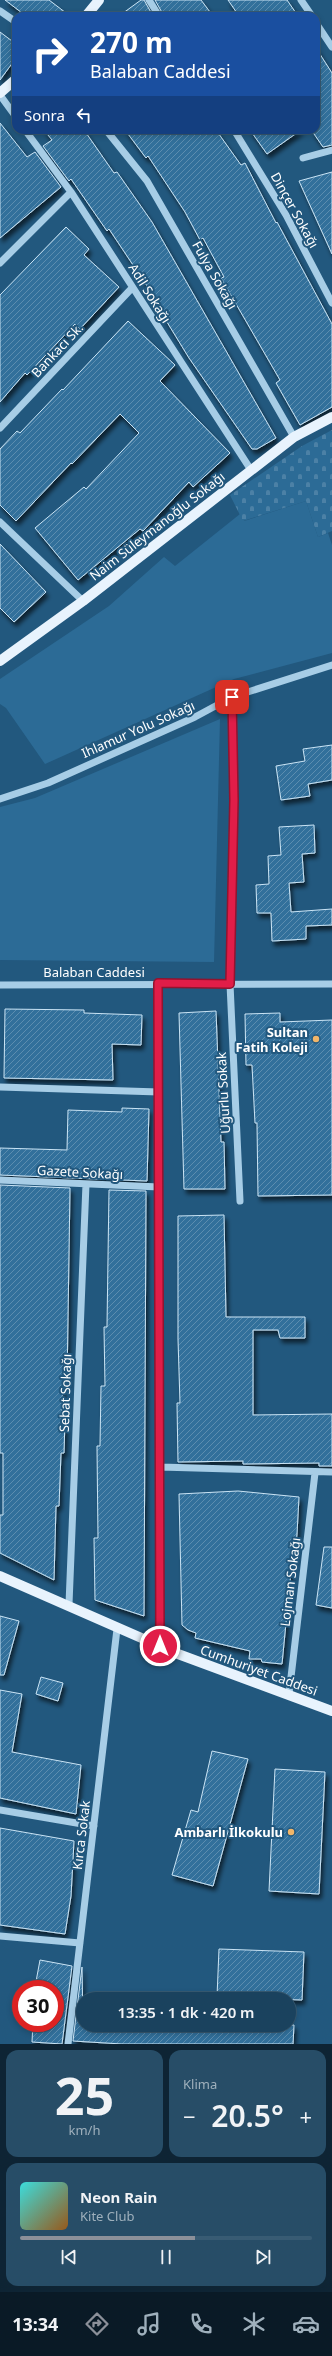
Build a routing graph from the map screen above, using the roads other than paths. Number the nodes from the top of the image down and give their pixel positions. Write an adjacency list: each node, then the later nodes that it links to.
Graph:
1 (99, 0): 5 (main road)
2 (149, 0): 6 (street)
3 (301, 0): 7 (street)
4 (0, 11): 8 (street)
5 (89, 12)
6 (156, 12)
7 (309, 12)
8 (12, 19)
9 (320, 29): 10 (street)
10 (332, 47)
11 (12, 83): 12 (main road)
12 (0, 94): 13 (street)
13 (12, 111)
14 (28, 134): 19 (street, Adil Sokağı)
15 (109, 134): 25 (street, Fulya Sokağı)
16 (236, 134): 22 (street, Dinçer Sokağı)
17 (332, 150): 18 (street)
18 (303, 158)
19 (70, 192): 20 (street); 21 (street, Adil Sokağı)
20 (0, 263)
21 (132, 288): 24 (street, Bankacı Sk.); 26 (street, Adil Sokağı)
22 (332, 303)
23 (332, 417): 25 (main road, Naim Süleymanoğlu Sokağı)
24 (0, 428)
25 (294, 437): 26 (main road, Naim Süleymanoğlu Sokağı)
26 (251, 470): 28 (main road, Naim Süleymanoğlu Sokağı)
27 (0, 522): 28 (street)
28 (83, 601): 29 (main road, Naim Süleymanoğlu Sokağı)
29 (0, 661)
30 (332, 665): 31 (street, Ihlamur Yolu Sokağı)
31 (232, 697): 32 (street, Ihlamur Yolu Sokağı); 34 (street, Uğurlu Sokak)
32 (0, 799)
33 (158, 983): 34 (street, Balaban Caddesi); 36 (street, Balaban Caddesi); 38 (street)
34 (230, 984): 35 (street, Balaban Caddesi); 42 (street, Uğurlu Sokak)
35 (332, 984)
36 (0, 985)
37 (0, 1087): 38 (street)
38 (159, 1092): 41 (street)
39 (0, 1180): 40 (street, Gazete Sokağı)
40 (86, 1184): 41 (street, Gazete Sokağı); 47 (street, Sebat Sokağı)
41 (159, 1187): 43 (street)
42 (240, 1201)
43 (160, 1467): 45 (street); 49 (street)
44 (332, 1472): 45 (street)
45 (315, 1473): 50 (street, Lojman Sokağı)
46 (0, 1576): 47 (main road, Cumhuriyet Caddesi)
47 (68, 1604): 48 (main road, Cumhuriyet Caddesi)
48 (117, 1628): 49 (main road, Cumhuriyet Caddesi); 53 (street, Kırca Sokak)
49 (160, 1646): 50 (main road, Cumhuriyet Caddesi)
50 (289, 1694): 51 (main road, Cumhuriyet Caddesi)
51 (332, 1711)
52 (0, 1810): 53 (street)
53 (94, 1826): 55 (street, Kırca Sokak)
54 (0, 1936): 55 (street)
55 (80, 1943): 56 (street, Kırca Sokak)
56 (68, 2044)

